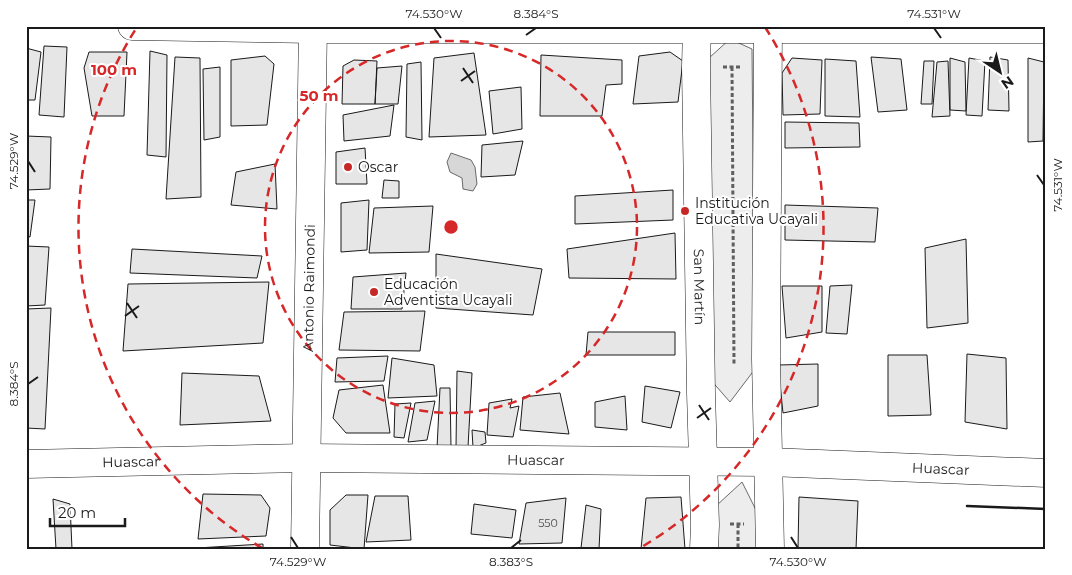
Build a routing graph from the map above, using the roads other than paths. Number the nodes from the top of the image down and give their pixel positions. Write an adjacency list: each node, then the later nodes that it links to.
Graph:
1 (132, 26): 4 (street)
2 (697, 27): 3 (street); 4 (street); 7 (street, San Martín)
3 (768, 27): 5 (street); 8 (street)
4 (313, 28): 6 (street, Antonio Raimondi)
5 (1046, 29)
6 (306, 458): 7 (street, Huascar); 9 (street, Huascar); 13 (street, Antonio Raimondi)
7 (702, 462): 8 (street, Huascar); 12 (street, San Martín)
8 (768, 462): 10 (street, Huascar); 11 (street)
9 (26, 464)
10 (1046, 473)
11 (770, 536)
12 (704, 537)
13 (305, 549)

